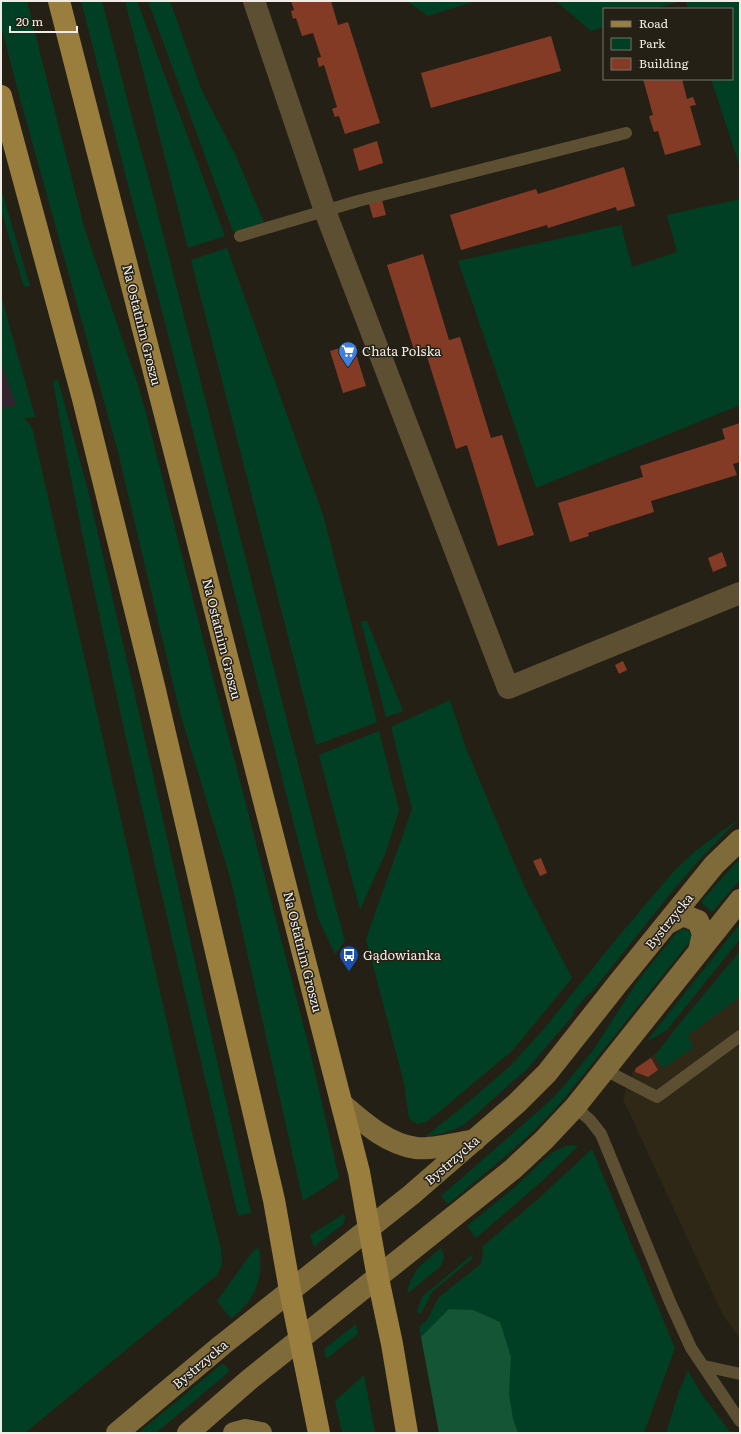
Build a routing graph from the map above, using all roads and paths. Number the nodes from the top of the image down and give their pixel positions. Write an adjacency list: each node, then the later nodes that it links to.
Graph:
1 (59, 1): 14 (main road, Na Ostatnim Groszu)
2 (254, 1): 5 (street)
3 (1, 96): 19 (main road)
4 (626, 134): 5 (lane)
5 (325, 211): 6 (lane); 7 (street)
6 (240, 236)
7 (740, 593)
8 (740, 840): 10 (street, Bystrzycka)
9 (740, 900): 11 (street)
10 (668, 923): 11 (street); 16 (street, Bystrzycka)
11 (699, 951): 13 (street)
12 (740, 1036): 13 (lane)
13 (605, 1070): 15 (street)
14 (342, 1104): 16 (street); 17 (main road, Na Ostatnim Groszu)
15 (575, 1107): 18 (street); 21 (lane)
16 (475, 1140): 17 (street, Bystrzycka)
17 (368, 1228): 18 (main road, Na Ostatnim Groszu); 19 (street, Bystrzycka)
18 (378, 1278): 20 (street); 29 (main road, Na Ostatnim Groszu)
19 (290, 1290): 20 (main road); 24 (street, Bystrzycka)
20 (300, 1340): 25 (street); 28 (main road)
21 (704, 1366): 22 (lane); 23 (lane)
22 (740, 1374)
23 (740, 1421)
24 (117, 1433)
25 (188, 1433)
26 (234, 1433): 27 (street)
27 (261, 1433)
28 (319, 1433)
29 (407, 1433)

